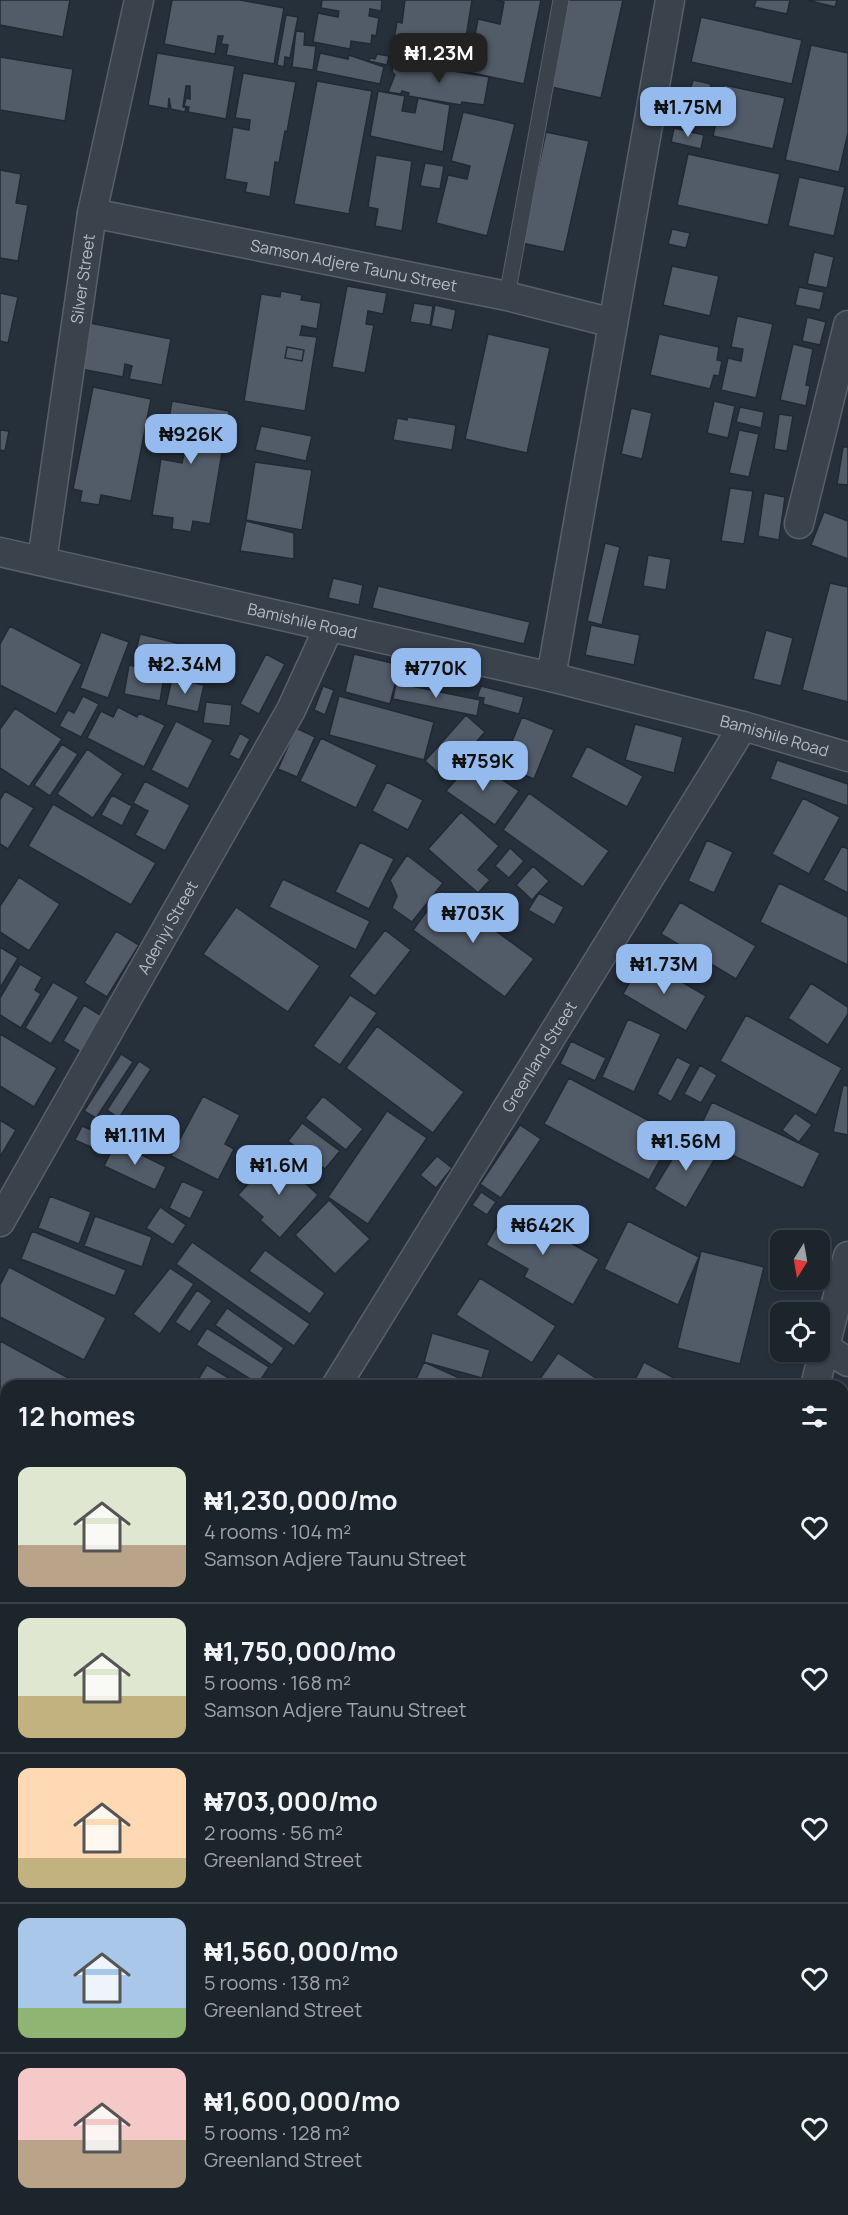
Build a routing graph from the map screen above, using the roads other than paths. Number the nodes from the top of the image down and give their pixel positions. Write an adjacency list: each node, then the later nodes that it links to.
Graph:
1 (139, 0): 4 (street, Silver Street)
2 (561, 0): 5 (lane)
3 (670, 0): 6 (street)
4 (92, 213): 5 (street, Samson Adjere Taunu Street); 10 (street, Silver Street)
5 (507, 296): 6 (street, Samson Adjere Taunu Street)
6 (613, 323): 12 (street)
7 (848, 325): 8 (street)
8 (799, 524)
9 (2, 556): 10 (street, Bamishile Road)
10 (42, 561): 11 (street, Bamishile Road)
11 (328, 629): 12 (street, Bamishile Road); 15 (street, Adeniyi Street)
12 (551, 677): 13 (street, Bamishile Road)
13 (743, 726): 14 (street, Bamishile Road); 21 (street, Greenland Street)
14 (848, 757)
15 (0, 1222)
16 (848, 1256): 17 (street)
17 (830, 1324)
18 (830, 1351): 20 (street)
19 (821, 1362): 22 (street)
20 (848, 1362)
21 (340, 1380)
22 (816, 1380)

